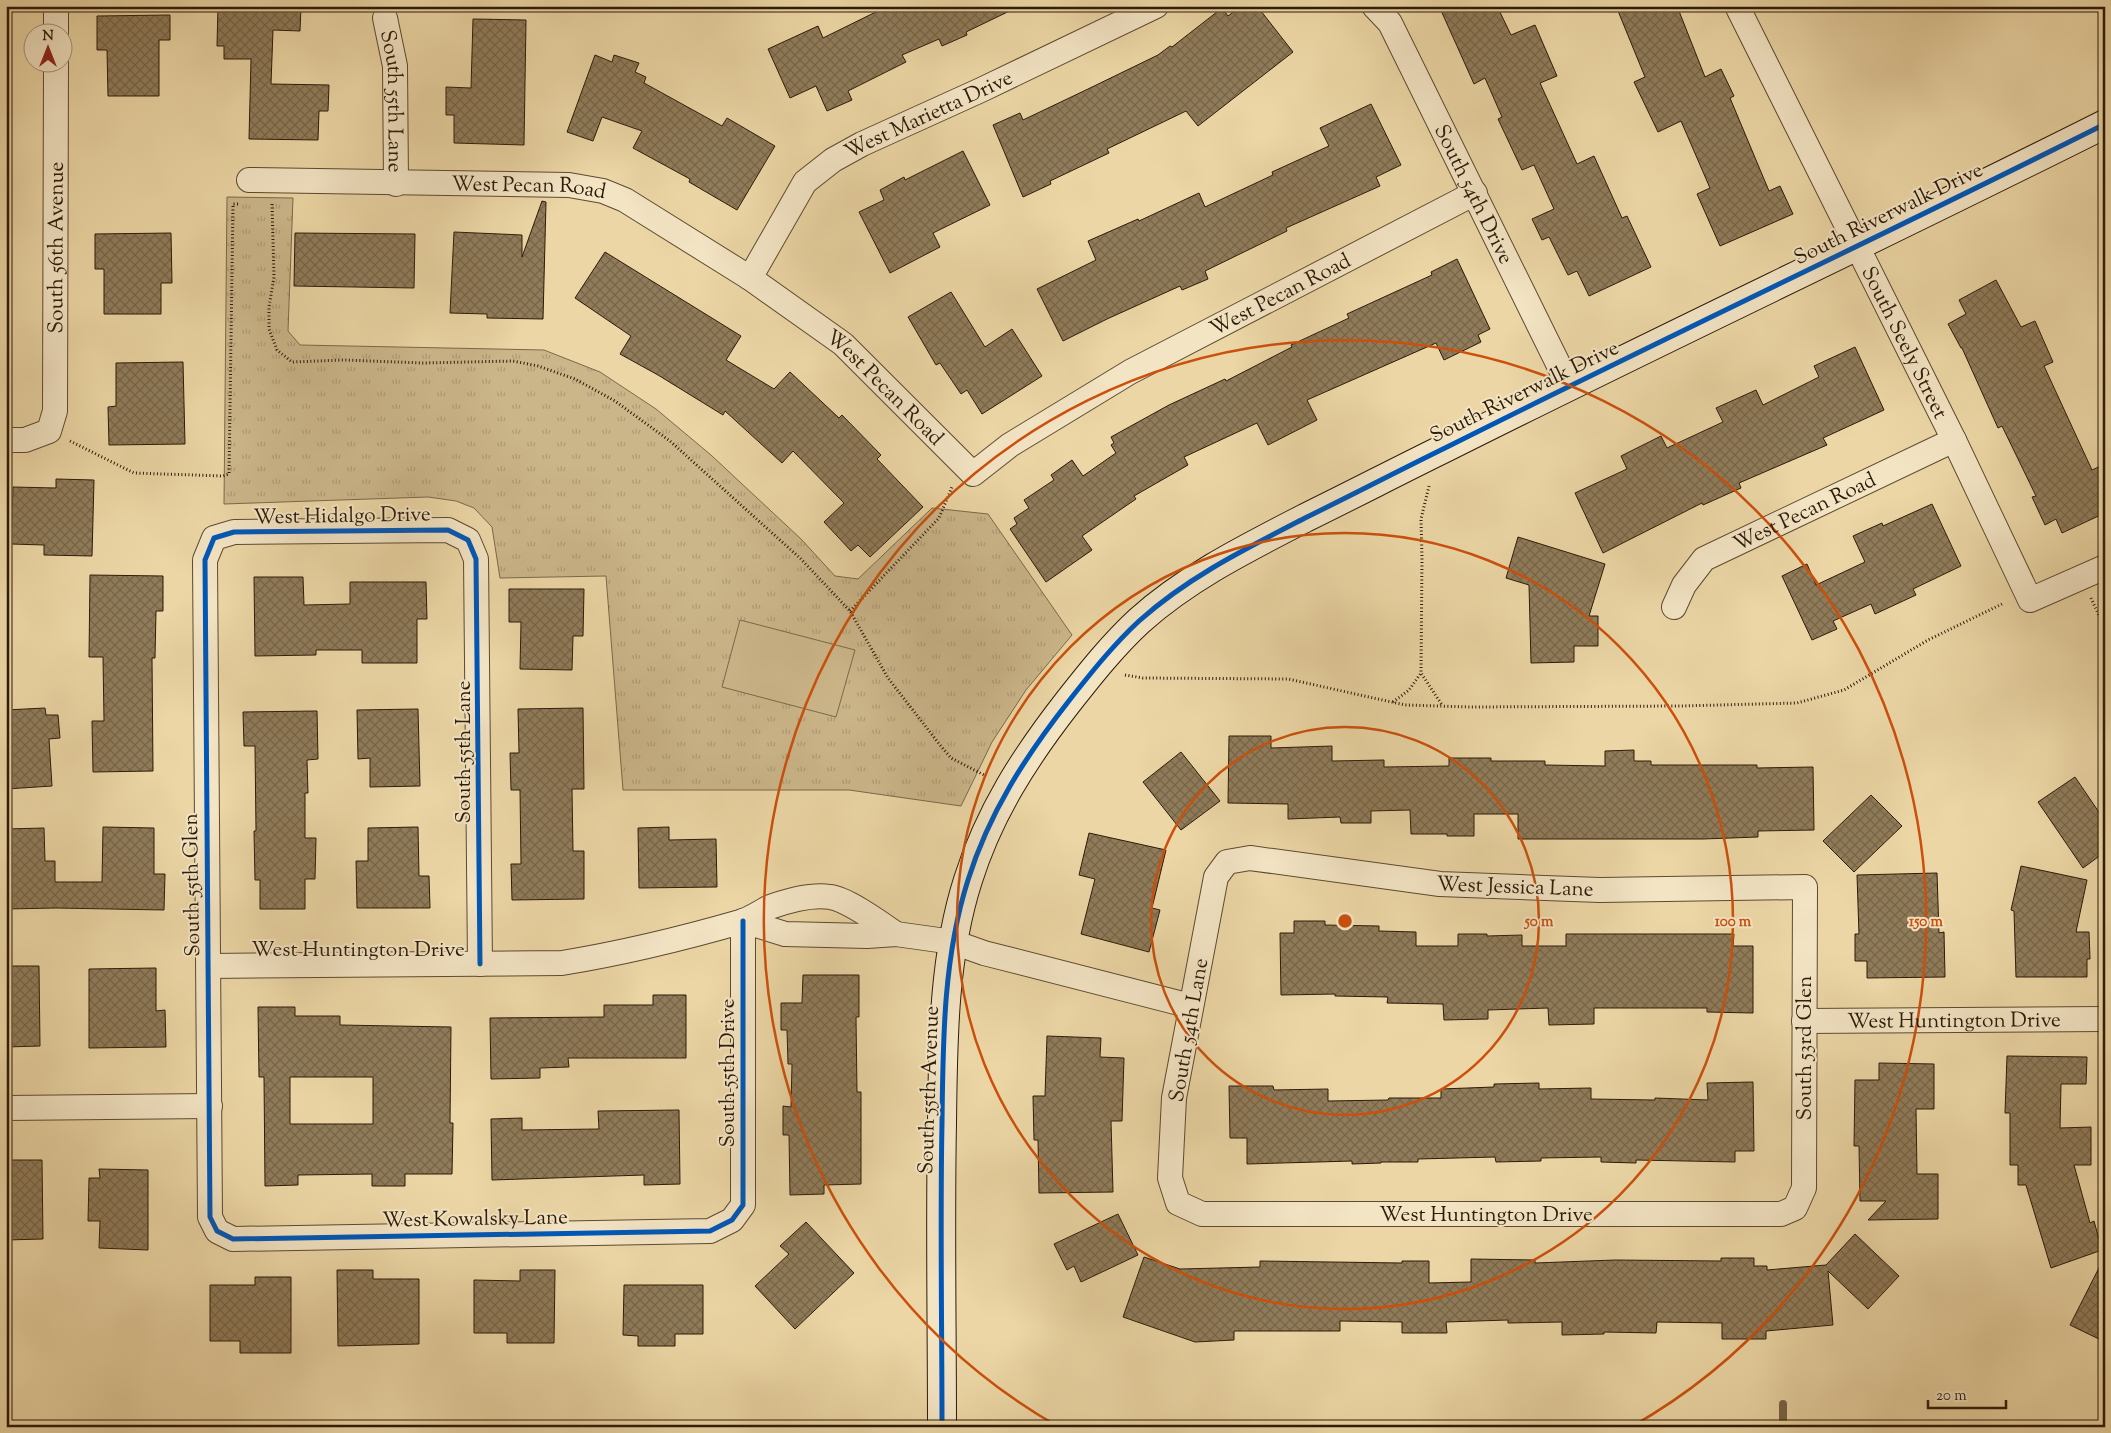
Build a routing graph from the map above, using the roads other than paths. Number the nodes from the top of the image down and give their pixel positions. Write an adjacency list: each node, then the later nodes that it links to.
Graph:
1 (56, 6): 6 (street)
2 (1156, 6): 13 (street, West Marietta Drive)
3 (1374, 6): 11 (street, South 54th Drive)
4 (1737, 6): 12 (street, South Seely Street)
5 (385, 18): 10 (street, South 55th Lane)
6 (56, 22)
7 (56, 72): 15 (street, South 56th Avenue)
8 (2105, 124): 12 (street, South Riverwalk Drive)
9 (261, 180): 10 (street, West Pecan Road)
10 (396, 184): 13 (street, West Pecan Road)
11 (1475, 193): 13 (street, West Pecan Road); 14 (street, South 54th Drive)
12 (1856, 246): 14 (street, South Riverwalk Drive); 16 (street, South Seely Street)
13 (750, 278)
14 (1569, 386): 21 (street, South Riverwalk Drive)
15 (6, 440)
16 (1954, 440): 19 (street, South Seely Street); 20 (street, West Pecan Road)
17 (214, 538): 18 (street, West Hidalgo Drive); 30 (street, South 55th Glen)
18 (468, 540): 29 (street, South 55th Lane)
19 (2105, 567)
20 (1674, 607)
21 (1014, 778): 28 (street, South 55th Avenue)
22 (1227, 862): 23 (street, West Jessica Lane); 31 (street, South 54th Lane)
23 (1805, 886): 33 (street, South 53rd Glen)
24 (812, 898): 25 (street, West Huntington Drive); 26 (street, West Huntington Drive); 27 (street)
25 (743, 921): 27 (street, West Huntington Drive); 29 (street, West Huntington Drive); 38 (street, South 55th Drive)
26 (896, 934): 27 (street, West Huntington Drive); 28 (street, West Huntington Drive)
27 (811, 935)
28 (953, 942): 31 (street, West Huntington Drive); 40 (street, South 55th Avenue)
29 (480, 964): 30 (street, West Huntington Drive)
30 (209, 966): 34 (street, South 55th Glen)
31 (1191, 1006): 36 (street, South 54th Lane)
32 (2105, 1019): 33 (street, West Huntington Drive)
33 (1804, 1021): 37 (street, South 53rd Glen)
34 (210, 1106): 35 (street); 39 (street, South 55th Glen)
35 (6, 1108)
36 (1178, 1203): 37 (street, West Huntington Drive)
37 (1795, 1208)
38 (732, 1220): 39 (street, West Kowalsky Lane)
39 (217, 1231)
40 (942, 1427)

